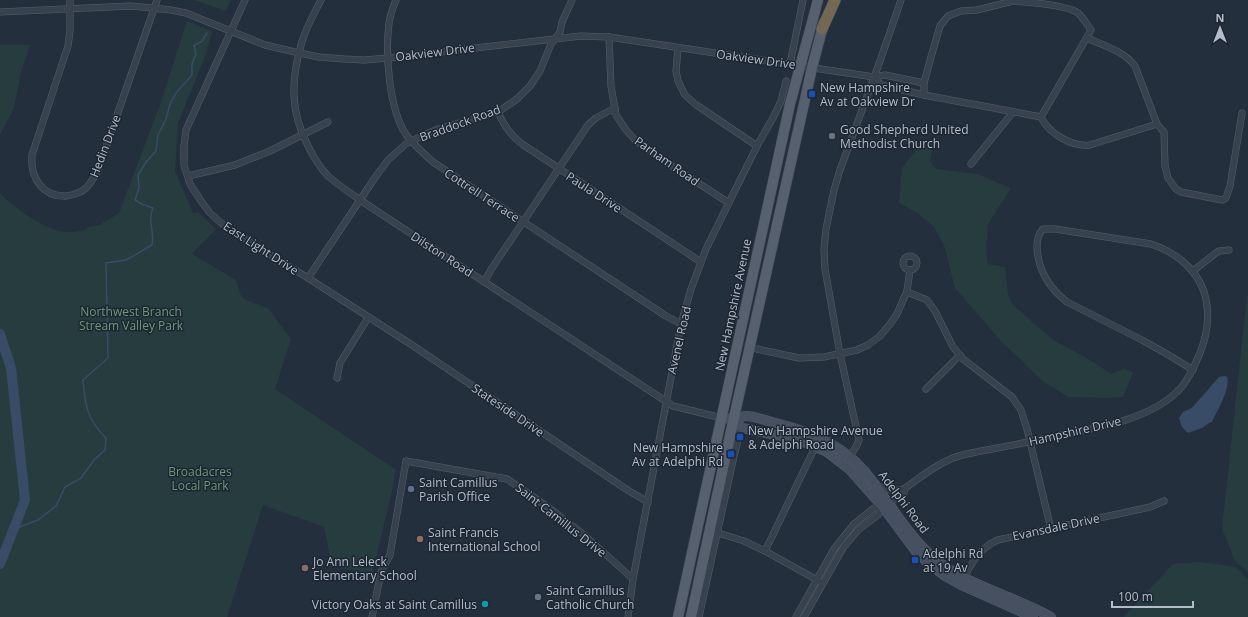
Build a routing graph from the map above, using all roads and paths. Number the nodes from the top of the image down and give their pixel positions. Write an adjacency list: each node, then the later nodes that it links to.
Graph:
1 (70, 0): 12 (street, Hedin Drive)
2 (157, 0): 13 (street, Hedin Drive)
3 (245, 0): 16 (street, East Light Drive)
4 (321, 0): 21 (street, Dilston Road)
5 (396, 0): 22 (street, Cottrell Terrace)
6 (572, 0): 18 (street, Braddock Road)
7 (803, 0): 23 (street)
8 (818, 0): 23 (main road, New Hampshire Avenue)
9 (830, 0): 15 (main road, New Hampshire Avenue)
10 (835, 0): 15 (highway)
11 (901, 0): 25 (street)
12 (70, 8): 13 (street, Oakview Drive); 13 (street, Hedin Drive); 14 (street, Oakview Drive)
13 (154, 8): 16 (street, Oakview Drive)
14 (0, 12)
15 (822, 29): 24 (main road, New Hampshire Avenue)
16 (230, 32): 21 (street, Oakview Drive); 41 (street, East Light Drive)
17 (609, 37): 18 (street, Oakview Drive); 20 (street, Oakview Drive); 29 (street, Parham Road)
18 (555, 38): 22 (street, Oakview Drive); 30 (street, Braddock Road)
19 (1087, 38): 27 (street); 33 (street); 35 (street)
20 (678, 48): 23 (street, Oakview Drive); 38 (street)
21 (299, 53): 22 (street, Oakview Drive); 36 (street, Dilston Road)
22 (388, 58): 37 (street, Cottrell Terrace)
23 (795, 65): 24 (street, Oakview Drive); 61 (main road, New Hampshire Avenue)
24 (812, 68): 25 (street, Oakview Drive); 62 (main road, New Hampshire Avenue)
25 (874, 77): 27 (street, Oakview Drive); 28 (street); 55 (street)
26 (786, 81): 38 (street, Avenel Road)
27 (924, 83): 28 (street)
28 (924, 95): 31 (street)
29 (615, 108): 40 (street); 43 (street, Parham Road)
30 (498, 112): 37 (street, Braddock Road); 40 (street, Paula Drive)
31 (1013, 112): 33 (street); 39 (street)
32 (1242, 113): 35 (street)
33 (1042, 117): 35 (street)
34 (328, 122): 36 (street)
35 (1157, 124)
36 (302, 135): 41 (street); 42 (street, Dilston Road)
37 (412, 141): 42 (street, Braddock Road); 44 (street, Cottrell Terrace)
38 (757, 146): 43 (street, Avenel Road)
39 (971, 164)
40 (559, 169): 44 (street); 46 (street, Paula Drive)
41 (188, 176): 49 (street, East Light Drive)
42 (360, 200): 49 (street, Braddock Road); 50 (street, Dilston Road)
43 (729, 203): 46 (street, Avenel Road)
44 (523, 222): 50 (street); 53 (street, Cottrell Terrace)
45 (1228, 250): 48 (street)
46 (701, 262): 53 (street, Avenel Road)
47 (910, 270): 51 (street)
48 (1193, 271): 57 (street, Hampshire Drive); 57 (street, Hampshire Drive)
49 (308, 278): 52 (street, East Light Drive)
50 (484, 282): 60 (street, Dilston Road)
51 (907, 292): 55 (street); 56 (street)
52 (368, 318): 58 (street); 71 (street, Stateside Drive)
53 (680, 324): 60 (street, Avenel Road)
54 (757, 349): 55 (street)
55 (840, 354): 67 (street)
56 (960, 355): 59 (street); 65 (street)
57 (1193, 370): 65 (street, Hampshire Drive)
58 (337, 378)
59 (926, 389)
60 (666, 402): 61 (street, Dilston Road); 71 (street, Avenel Road)
61 (722, 418): 62 (main road, Adelphi Road); 83 (main road, New Hampshire Avenue)
62 (734, 419): 63 (main road); 64 (main road, Adelphi Road); 84 (main road, New Hampshire Avenue)
63 (742, 428): 66 (main road, Adelphi Road); 76 (street)
64 (820, 437): 66 (street); 67 (main road, Adelphi Road)
65 (1030, 442): 69 (street, Hampshire Drive); 75 (street)
66 (816, 447): 72 (main road, Adelphi Road); 77 (street)
67 (850, 456): 68 (main road, Adelphi Road)
68 (877, 486): 69 (street); 72 (main road, Adelphi Road)
69 (904, 489): 72 (street, Hampshire Drive)
70 (1164, 501): 75 (street, Evansdale Drive)
71 (648, 502): 79 (street, Avenel Road)
72 (885, 505): 73 (street); 74 (street); 78 (main road, Adelphi Road); 88 (main road, Adelphi Road)
73 (854, 524): 74 (street); 80 (street)
74 (859, 529): 80 (street)
75 (1051, 529): 78 (street, Evansdale Drive)
76 (718, 533): 77 (street); 85 (street)
77 (766, 551): 80 (street)
78 (964, 577): 89 (main road, Adelphi Road)
79 (633, 579): 81 (street, Saint Camillus Drive); 82 (street, Avenel Road)
80 (820, 582): 86 (street); 87 (street)
81 (372, 617)
82 (628, 617)
83 (678, 617)
84 (691, 617)
85 (699, 617)
86 (796, 617)
87 (804, 617)
88 (1033, 617)
89 (1051, 617)

